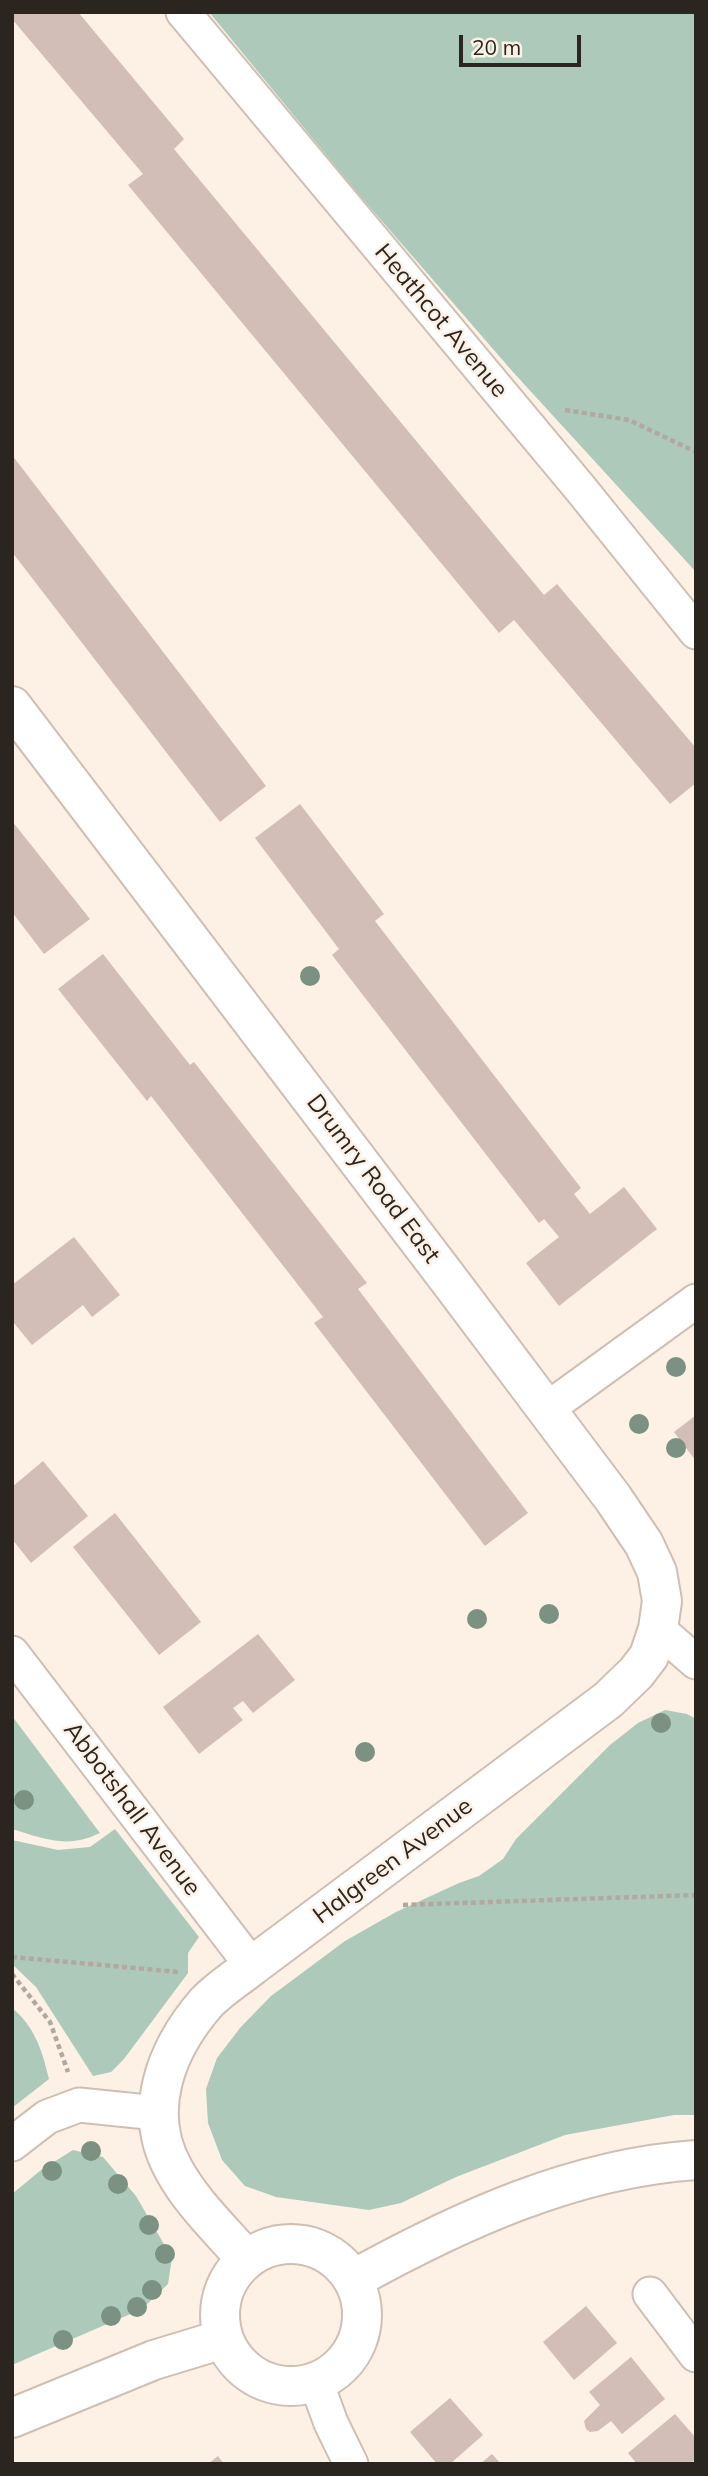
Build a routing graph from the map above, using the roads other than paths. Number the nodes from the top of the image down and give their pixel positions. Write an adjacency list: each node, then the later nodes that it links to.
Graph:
1 (183, 12): 2 (street, Heathcot Avenue)
2 (696, 632)
3 (12, 706): 5 (street, Drumry Road East)
4 (696, 1301): 5 (street)
5 (547, 1409): 6 (street, Drumry Road East)
6 (658, 1629): 8 (street); 9 (street, Halgreen Avenue)
7 (12, 1653): 9 (street, Abbotshall Avenue)
8 (696, 1662)
9 (252, 1966): 10 (street, Halgreen Avenue)
10 (157, 2113): 11 (street); 13 (street, Halgreen Avenue)
11 (12, 2144)
12 (696, 2160): 14 (street)
13 (245, 2258): 14 (street); 16 (street)
14 (354, 2279): 18 (street)
15 (649, 2294): 17 (street)
16 (223, 2339): 18 (street); 19 (street)
17 (696, 2355)
18 (316, 2382): 20 (street)
19 (12, 2418)
20 (351, 2464)

